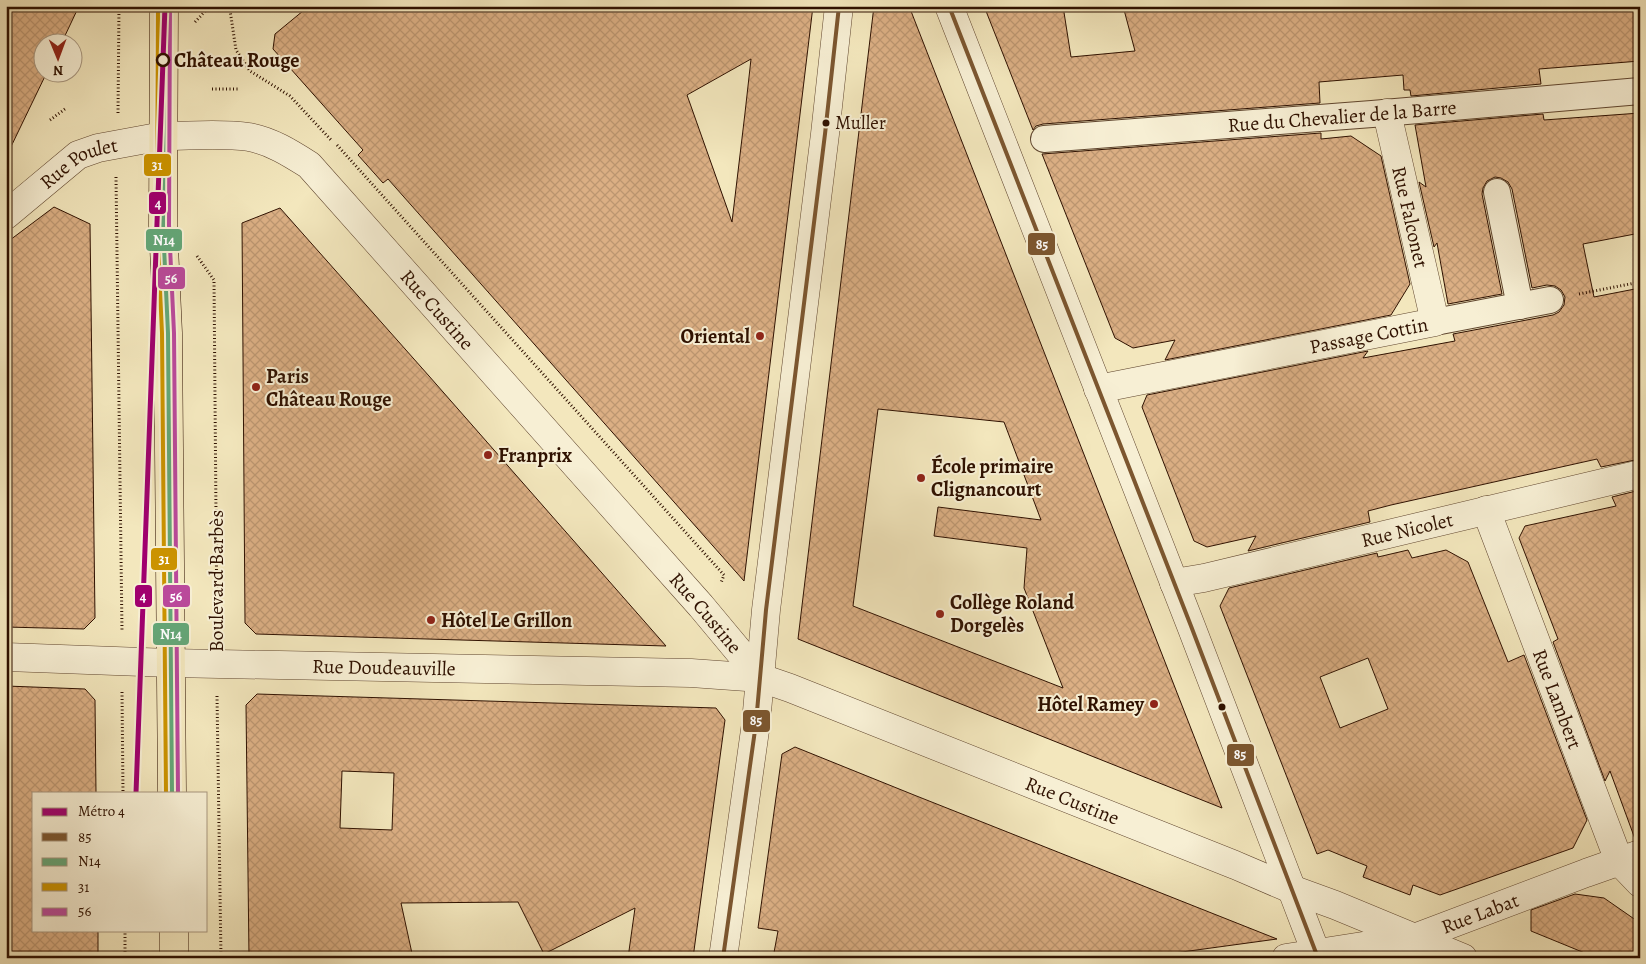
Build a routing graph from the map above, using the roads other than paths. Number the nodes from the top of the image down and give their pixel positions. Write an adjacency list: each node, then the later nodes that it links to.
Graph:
1 (164, 6): 6 (main road)
2 (839, 6): 19 (street)
3 (949, 6): 13 (street)
4 (1640, 91): 5 (street, Rue du Chevalier de la Barre)
5 (1387, 113): 7 (street, Rue du Chevalier de la Barre); 12 (street, Rue Falconet)
6 (163, 136): 9 (street, Rue Poulet); 18 (main road); 19 (street, Rue Custine)
7 (1044, 139)
8 (1497, 192): 11 (street)
9 (7, 214)
10 (1550, 300): 11 (street, Passage Cottin)
11 (1520, 306): 12 (street, Passage Cottin)
12 (1434, 322): 13 (street, Passage Cottin)
13 (1098, 389): 16 (street)
14 (1640, 474): 15 (street, Rue Nicolet)
15 (1486, 510): 16 (street, Rue Nicolet); 21 (street, Rue Lambert)
16 (1174, 583): 23 (street)
17 (6, 657): 18 (street, Rue Doudeauville)
18 (170, 663): 19 (street, Rue Doudeauville); 20 (main road)
19 (761, 678): 23 (street, Rue Custine); 28 (street)
20 (172, 792)
21 (1630, 858): 22 (street, Rue Lambert); 25 (street, Rue Labat)
22 (1640, 883)
23 (1291, 889): 25 (street, Rue Custine); 26 (street)
24 (174, 932): 27 (main road)
25 (1414, 938): 26 (street, Rue Labat); 30 (street, Rue Custine)
26 (1317, 955): 29 (street, Rue Labat)
27 (174, 958)
28 (723, 958)
29 (1286, 958)
30 (1463, 958)

